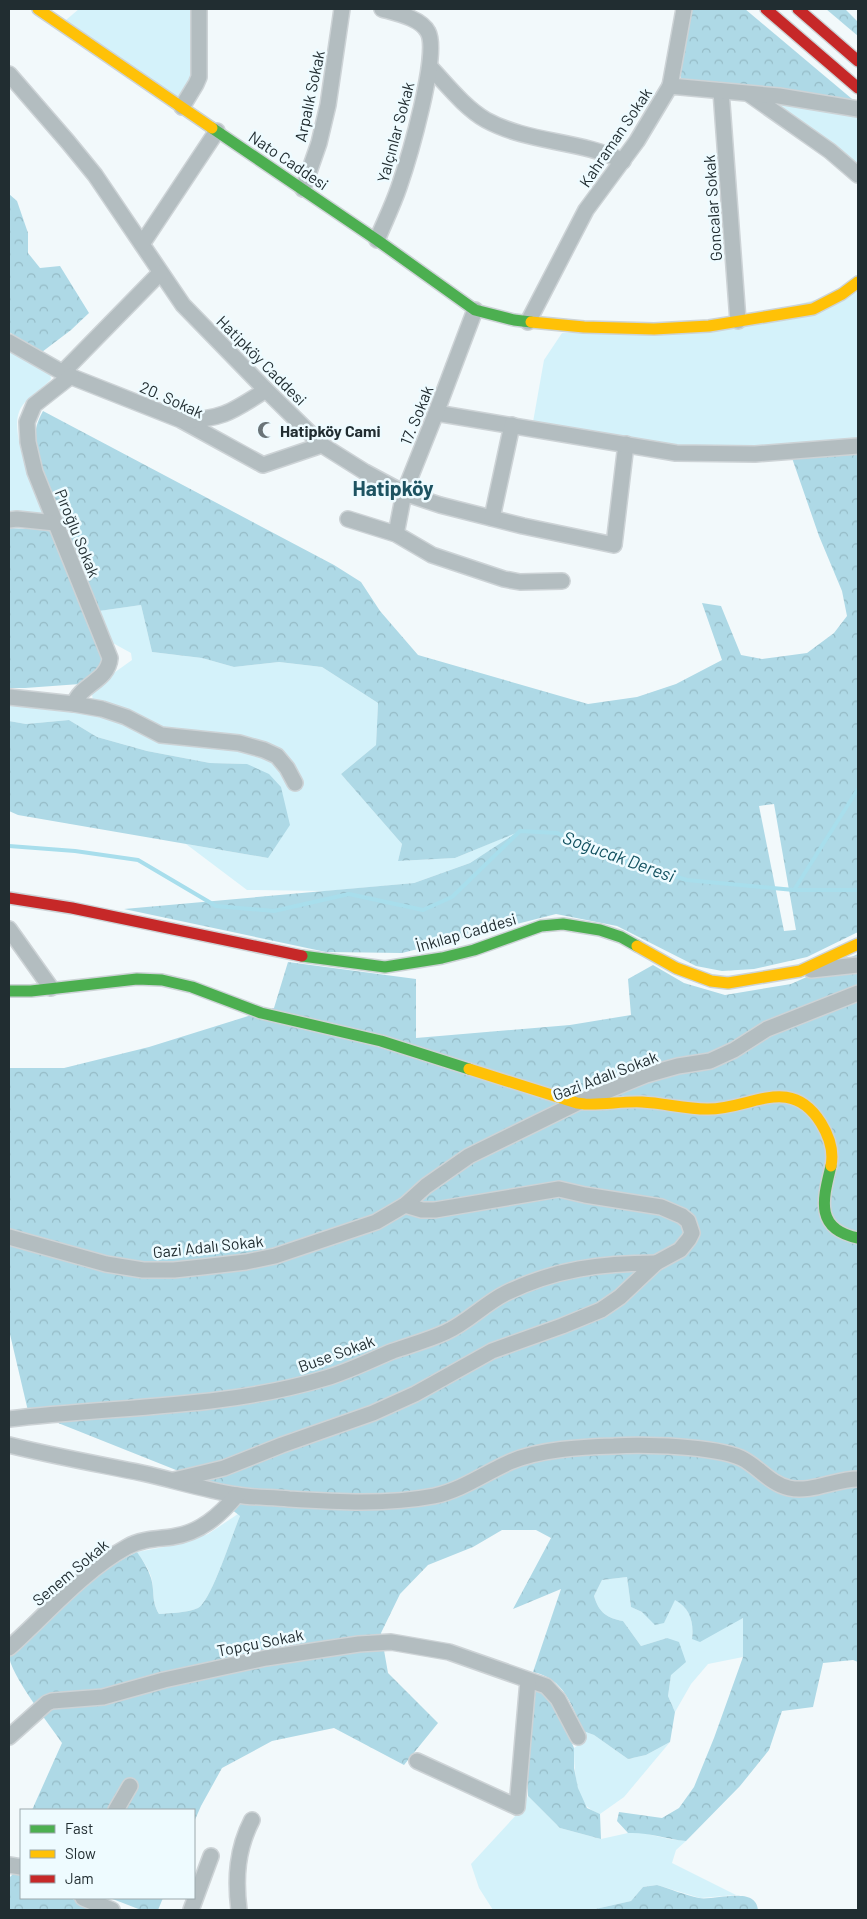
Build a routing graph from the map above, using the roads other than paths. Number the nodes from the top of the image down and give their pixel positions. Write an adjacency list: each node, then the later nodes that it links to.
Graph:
1 (38, 9): 15 (main road, Nato Caddesi)
2 (199, 9): 15 (street)
3 (342, 9): 20 (street, Arpalık Sokak)
4 (382, 9): 9 (street, Yalçınlar Sokak)
5 (684, 9): 11 (street)
6 (766, 9): 12 (main road)
7 (798, 9): 8 (main road)
8 (858, 60)
9 (430, 67): 18 (street); 21 (street, Yalçınlar Sokak)
10 (9, 74): 22 (street, Hatipköy Caddesi)
11 (670, 86): 13 (street, Kahraman Sokak); 18 (street, Kahraman Sokak)
12 (858, 88)
13 (721, 91): 14 (street, Kahraman Sokak); 26 (street, Goncalar Sokak)
14 (748, 93): 16 (street, Kahraman Sokak); 19 (street)
15 (182, 107): 17 (main road, Nato Caddesi)
16 (858, 109)
17 (217, 131): 20 (main road, Nato Caddesi); 22 (street)
18 (622, 161): 27 (street, Kahraman Sokak)
19 (858, 175)
20 (303, 189): 21 (main road, Nato Caddesi)
21 (377, 240): 25 (main road, Nato Caddesi)
22 (142, 244): 23 (street, Hatipköy Caddesi)
23 (160, 273): 29 (street, Pıroğlu Sokak); 30 (street, Hatipköy Caddesi)
24 (858, 282): 26 (main road, Nato Caddesi)
25 (475, 310): 27 (main road, Nato Caddesi); 31 (street, 17. Sokak)
26 (738, 321): 27 (main road, Nato Caddesi)
27 (528, 322)
28 (9, 342): 29 (street, 20. Sokak)
29 (67, 374): 32 (street, 20. Sokak); 41 (street, Pıroğlu Sokak)
30 (266, 390): 32 (street); 35 (street, Hatipköy Caddesi)
31 (436, 413): 33 (street); 37 (street, 17. Sokak)
32 (181, 420): 35 (street, 20. Sokak)
33 (512, 425): 34 (street); 39 (street)
34 (626, 444): 36 (street); 39 (street, Hatipköy Caddesi)
35 (322, 445): 37 (street, Hatipköy Caddesi)
36 (858, 446)
37 (404, 492): 39 (street, Hatipköy Caddesi); 42 (street, 17. Sokak)
38 (348, 518): 42 (street)
39 (492, 518)
40 (9, 520): 41 (street)
41 (55, 522): 45 (street, Pıroğlu Sokak)
42 (396, 534): 43 (street)
43 (562, 581)
44 (9, 697): 45 (street)
45 (74, 704): 46 (street)
46 (296, 783)
47 (9, 898): 51 (main road, İnkılap Caddesi)
48 (9, 929): 52 (street)
49 (858, 944): 51 (main road, İnkılap Caddesi)
50 (858, 965): 51 (street)
51 (800, 971)
52 (51, 988): 53 (main road); 55 (main road)
53 (9, 991)
54 (858, 993): 55 (street, Gazi Adalı Sokak)
55 (577, 1103): 56 (street, Gazi Adalı Sokak); 58 (main road)
56 (405, 1205): 57 (street, Gazi Adalı Sokak); 59 (street)
57 (9, 1237)
58 (858, 1238)
59 (656, 1263): 60 (street, Buse Sokak); 62 (street)
60 (9, 1419)
61 (9, 1445): 62 (street)
62 (174, 1480): 64 (street)
63 (858, 1480): 64 (street)
64 (237, 1495): 65 (street, Senem Sokak)
65 (9, 1648)
66 (528, 1681): 67 (street, Topçu Sokak); 68 (street, Topçu Sokak); 69 (street)
67 (9, 1737)
68 (578, 1737)
69 (416, 1762)
70 (130, 1786): 71 (street)
71 (117, 1809)
72 (252, 1820): 77 (street)
73 (211, 1856): 76 (street)
74 (85, 1899): 75 (street)
75 (112, 1910)
76 (191, 1910)
77 (239, 1910)

